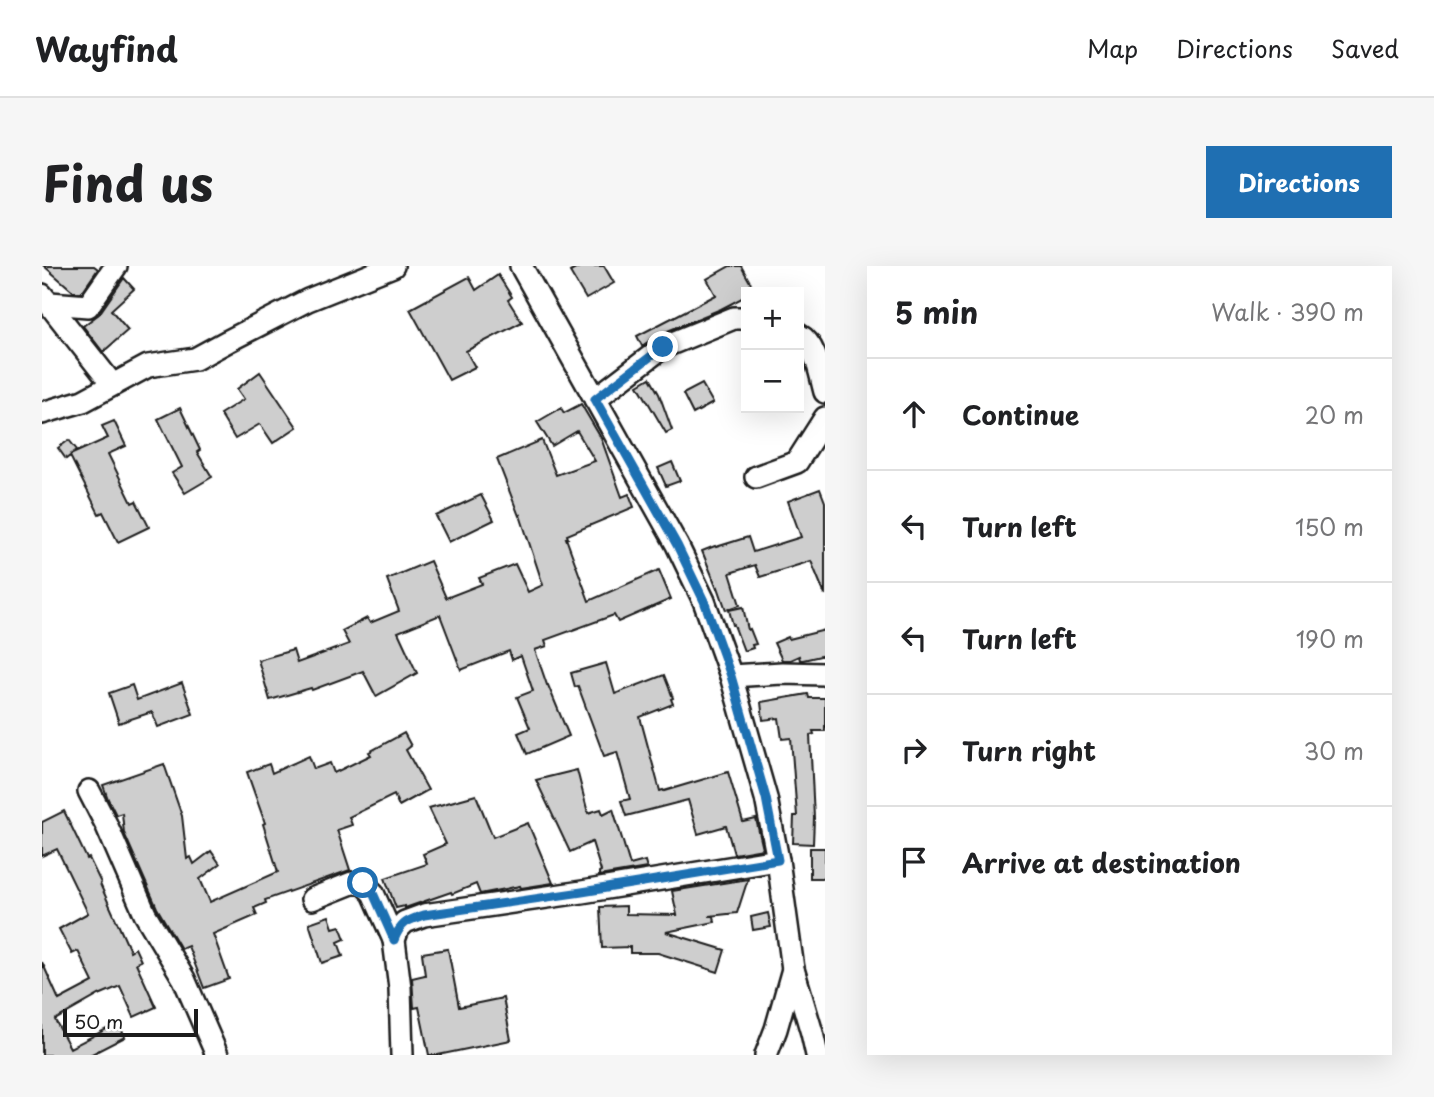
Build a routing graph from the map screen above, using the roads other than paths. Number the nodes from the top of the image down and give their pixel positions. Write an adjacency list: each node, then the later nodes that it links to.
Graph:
1 (116, 266): 4 (street)
2 (393, 266): 7 (street)
3 (521, 266): 9 (street)
4 (46, 299): 7 (street)
5 (741, 318): 9 (street)
6 (804, 338): 8 (street)
7 (112, 384): 10 (street)
8 (825, 392)
9 (595, 399): 14 (street)
10 (42, 413)
11 (825, 418): 12 (street)
12 (756, 477)
13 (825, 674): 14 (street)
14 (731, 676): 16 (street)
15 (89, 791): 20 (street)
16 (778, 860): 18 (street); 19 (street)
17 (312, 899): 18 (street)
18 (394, 940): 21 (street)
19 (793, 969): 22 (street); 23 (street)
20 (217, 1055)
21 (402, 1055)
22 (766, 1055)
23 (817, 1055)

